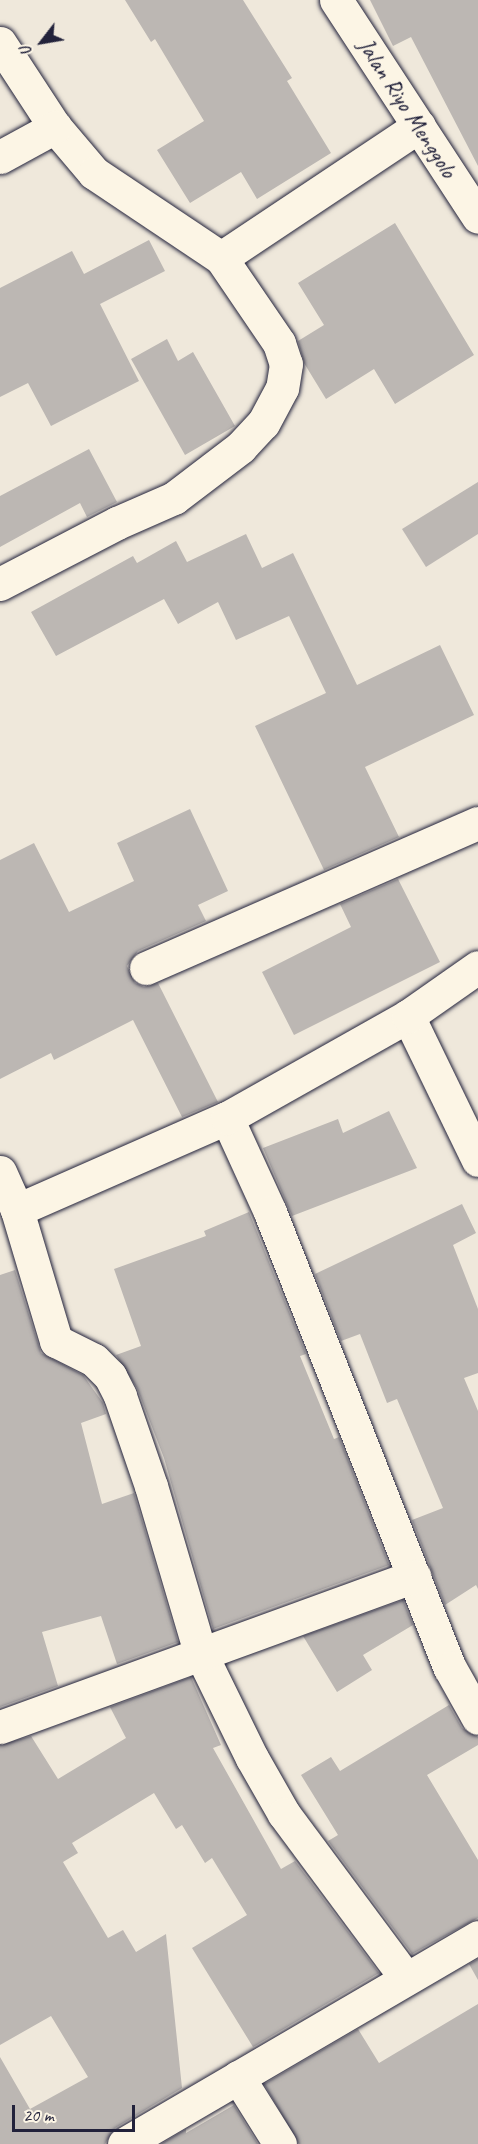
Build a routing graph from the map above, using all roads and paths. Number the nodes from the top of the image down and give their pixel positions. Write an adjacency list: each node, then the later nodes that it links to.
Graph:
1 (336, 0): 3 (street, Jalan Riyo Menggolo)
2 (0, 43): 4 (street)
3 (419, 126): 6 (street, Jalan Riyo Menggolo); 7 (street)
4 (55, 127): 5 (street); 7 (street)
5 (0, 157)
6 (478, 217)
7 (221, 258): 8 (street)
8 (0, 584)
9 (478, 823): 11 (street)
10 (478, 967): 12 (street)
11 (146, 968)
12 (408, 1016): 13 (street); 14 (street)
13 (227, 1118): 16 (street); 17 (street)
14 (478, 1160)
15 (0, 1172): 16 (street)
16 (17, 1210): 18 (street)
17 (414, 1576): 18 (street); 19 (street)
18 (200, 1652): 20 (street); 22 (street)
19 (478, 1718)
20 (0, 1727)
21 (478, 1937): 22 (street)
22 (406, 1978): 23 (street)
23 (238, 2077): 24 (street); 25 (street)
24 (124, 2144)
25 (280, 2144)

